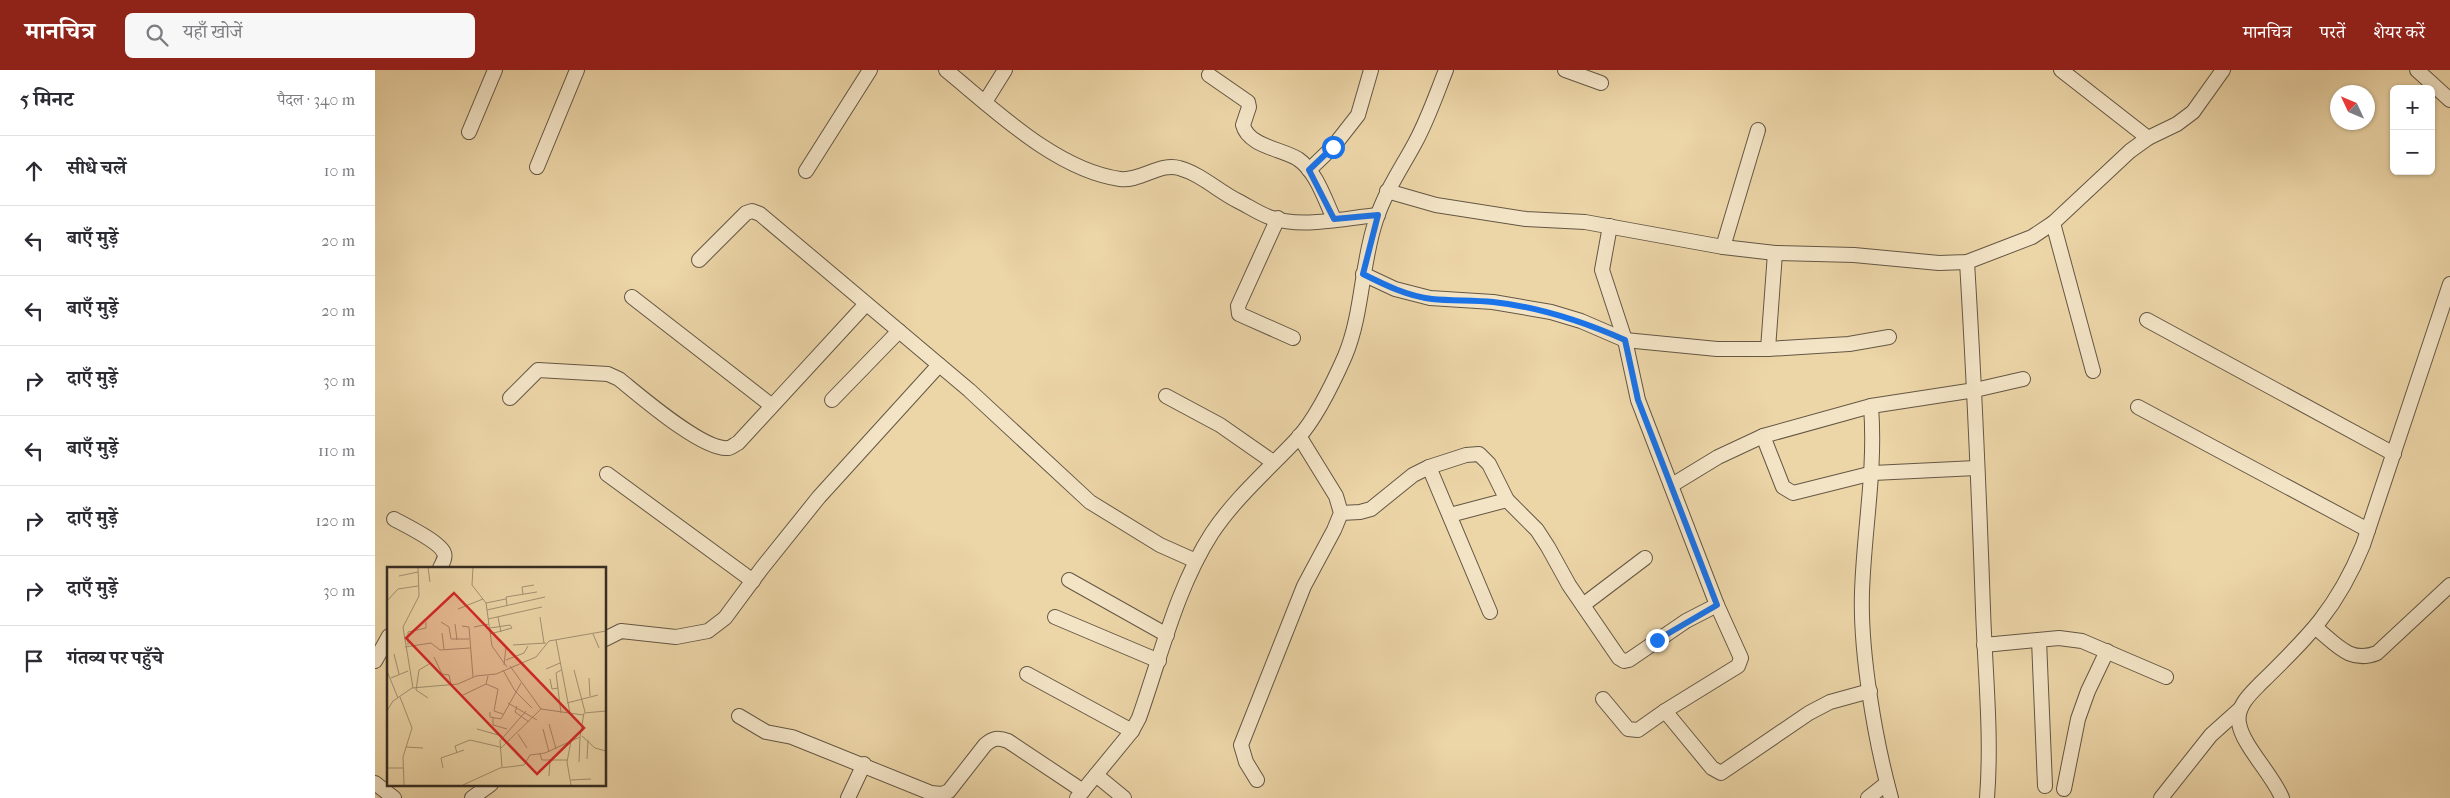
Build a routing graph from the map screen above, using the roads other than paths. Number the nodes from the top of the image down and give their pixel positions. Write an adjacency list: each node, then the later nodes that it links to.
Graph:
1 (495, 70): 17 (street)
2 (577, 70): 19 (street)
3 (870, 70): 21 (street)
4 (946, 70): 15 (street)
5 (1005, 70): 15 (street)
6 (1371, 70): 20 (street)
7 (1446, 70): 22 (street)
8 (1565, 70): 13 (street)
9 (2061, 70): 18 (street)
10 (2223, 70): 18 (street)
11 (2417, 70): 14 (street)
12 (1209, 75): 20 (street)
13 (1601, 83)
14 (2450, 100)
15 (985, 102): 24 (street)
16 (1758, 130): 28 (street)
17 (469, 132)
18 (2148, 138): 26 (street)
19 (537, 167)
20 (1309, 170): 25 (street)
21 (806, 171)
22 (1387, 191): 23 (street); 27 (street)
23 (1378, 215): 25 (street); 32 (street)
24 (1277, 218): 25 (street); 39 (street)
25 (1334, 219)
26 (2053, 223): 31 (street); 43 (street)
27 (1610, 226): 28 (street); 40 (street)
28 (1723, 247): 29 (street)
29 (1775, 253): 31 (street); 41 (street)
30 (699, 260): 35 (street)
31 (1967, 262): 45 (street)
32 (1363, 274): 40 (street); 52 (street)
33 (2450, 284): 54 (street)
34 (632, 297): 49 (street)
35 (866, 304): 37 (street); 49 (street)
36 (2147, 320): 54 (street)
37 (899, 331): 42 (street); 48 (street)
38 (1889, 337): 41 (street)
39 (1293, 338)
40 (1625, 340): 41 (street); 60 (street)
41 (1768, 349)
42 (939, 365): 67 (street); 69 (street)
43 (2093, 371)
44 (2023, 379): 45 (street)
45 (1975, 390): 50 (street); 57 (street)
46 (1166, 396): 55 (street)
47 (510, 398): 49 (street)
48 (832, 400)
49 (771, 405)
50 (1871, 406): 53 (street); 58 (street)
51 (2138, 408): 65 (street)
52 (1299, 436): 55 (street); 62 (street)
53 (1763, 436): 58 (street); 60 (street)
54 (2394, 454): 65 (street)
55 (1273, 462): 67 (street)
56 (1429, 467): 61 (street); 62 (street); 63 (street)
57 (1976, 468): 58 (street); 81 (street)
58 (1873, 473): 87 (street)
59 (607, 474): 69 (street)
60 (1672, 485): 72 (street)
61 (1507, 500): 63 (street); 73 (street)
62 (1341, 513): 95 (street)
63 (1451, 515): 74 (street)
64 (394, 519): 68 (street)
65 (2368, 530): 76 (street)
66 (1645, 558): 73 (street)
67 (1196, 561): 77 (street)
68 (440, 567)
69 (753, 580): 78 (street)
70 (1069, 580): 77 (street)
71 (2448, 590): 76 (street)
72 (1717, 605): 73 (street); 90 (street)
73 (1583, 606)
74 (1490, 612)
75 (1055, 617): 84 (street)
76 (2316, 628): 89 (street)
77 (1167, 635): 84 (street)
78 (606, 638)
79 (387, 640): 83 (street)
80 (2039, 640): 81 (street); 82 (street); 99 (street)
81 (1984, 645): 108 (street)
82 (2107, 651): 86 (street); 100 (street)
83 (375, 661)
84 (1159, 661): 92 (street)
85 (1027, 674): 92 (street)
86 (2167, 677)
87 (1870, 690): 90 (street); 97 (street)
88 (1603, 699): 90 (street)
89 (2240, 709): 109 (street); 110 (street)
90 (1665, 711)
91 (739, 716): 93 (street)
92 (1132, 731): 94 (street)
93 (864, 764): 101 (street); 104 (street)
94 (1096, 775): 101 (street); 105 (street)
95 (1257, 780)
96 (375, 783): 102 (street)
97 (1887, 783): 106 (street); 107 (street)
98 (488, 786): 103 (street)
99 (2045, 786)
100 (2064, 789)
101 (1080, 794)
102 (394, 798)
103 (472, 798)
104 (848, 798)
105 (1124, 798)
106 (1868, 798)
107 (1891, 798)
108 (1987, 798)
109 (2161, 798)
110 (2282, 798)

